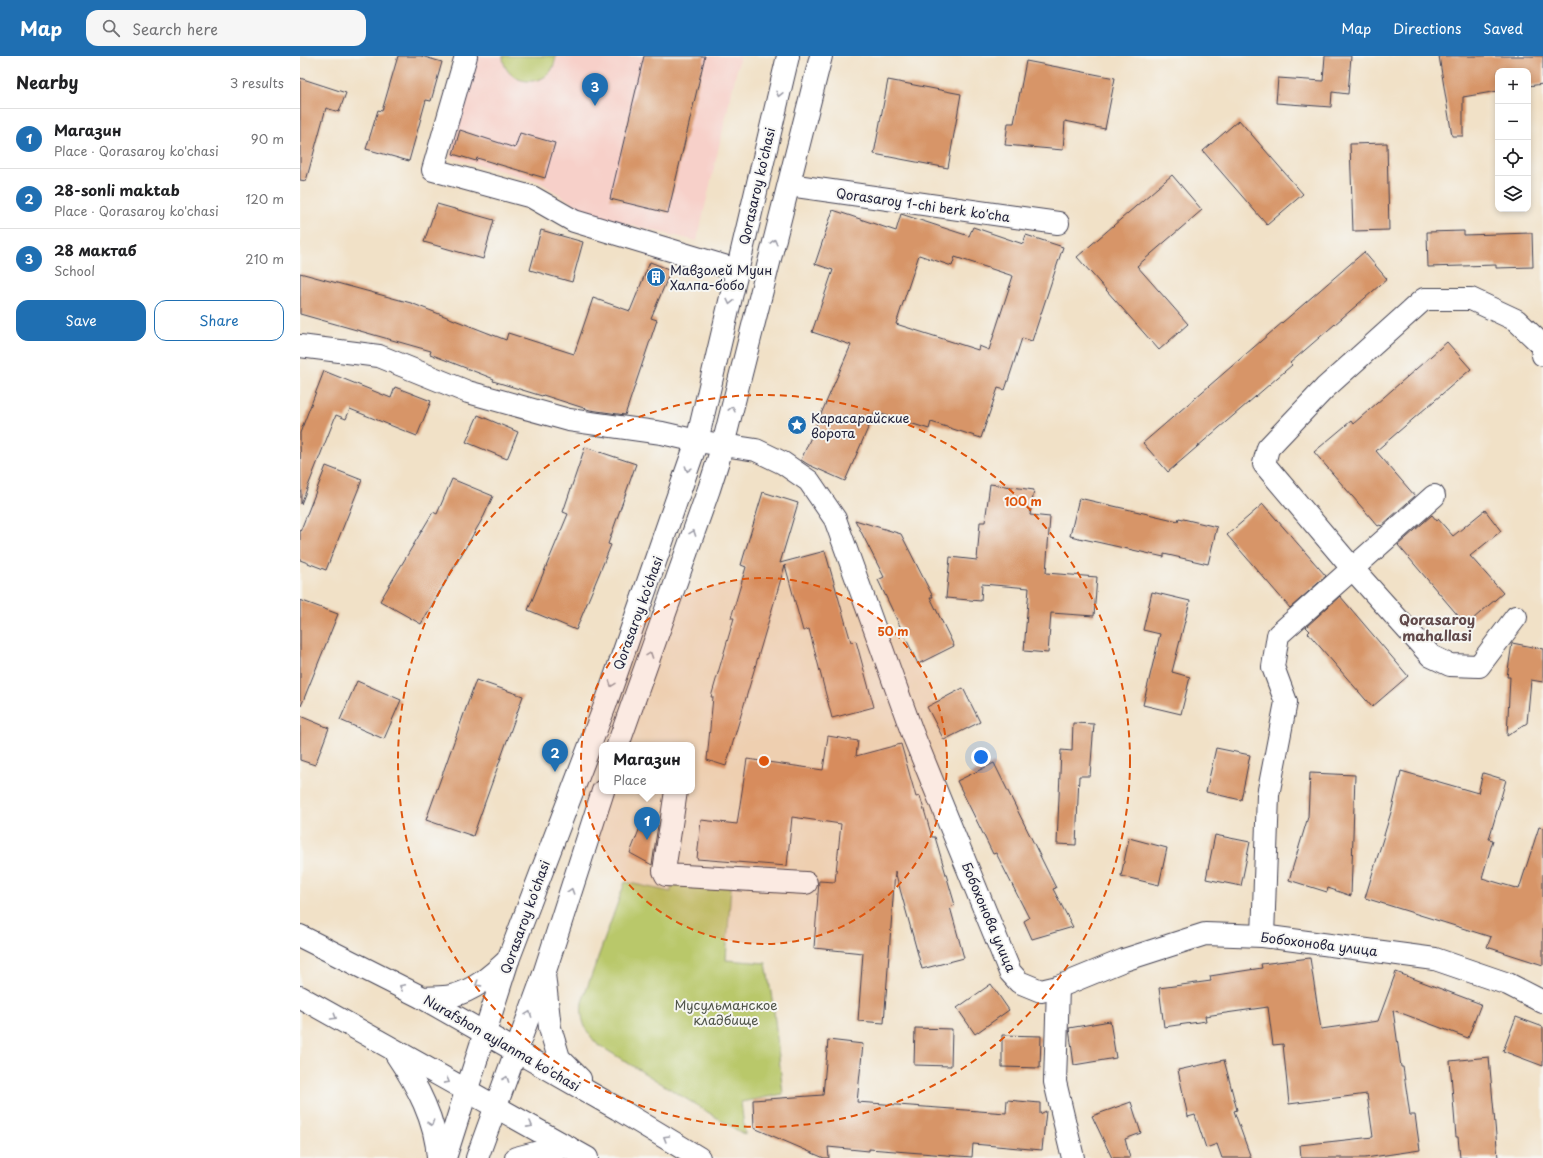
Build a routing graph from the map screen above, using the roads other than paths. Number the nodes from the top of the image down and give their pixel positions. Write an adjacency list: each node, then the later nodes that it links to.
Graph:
1 (466, 56): 6 (street)
2 (788, 56): 6 (street, Qorasaroy ko'chasi, one-way to 6)
3 (821, 56): 4 (street, Qorasaroy ko'chasi)
4 (789, 185): 5 (street, Qorasaroy 1-chi berk ko'cha); 10 (street, Qorasaroy ko'chasi, one-way to 4)
5 (1058, 223)
6 (737, 270): 9 (street, Qorasaroy ko'chasi, one-way to 9)
7 (300, 346): 9 (street, Бобохонова улица)
8 (1543, 356): 12 (street)
9 (697, 441): 10 (street, Бобохонова улица); 20 (street, Qorasaroy ko'chasi, one-way to 20)
10 (723, 445): 14 (street, Qorasaroy ko'chasi, one-way to 10); 22 (street, Бобохонова улица)
11 (1434, 496): 12 (street)
12 (1352, 568): 13 (street); 19 (street)
13 (1516, 617)
14 (619, 742)
15 (602, 794): 21 (street, one-way to 15)
16 (676, 794): 17 (street)
17 (806, 883)
18 (300, 936): 24 (street, Nurafshon aylanma ko'chasi, one-way to 18)
19 (1263, 936): 22 (street, Бобохонова улица); 25 (street, Бобохонова улица)
20 (508, 960): 24 (street, one-way to 24); 26 (street, Qorasaroy ko'chasi)
21 (544, 974): 27 (street, one-way to 21); 30 (street)
22 (1058, 987): 39 (street)
23 (300, 997): 28 (street, one-way to 28)
24 (423, 998): 26 (street, Nurafshon aylanma ko'chasi)
25 (1543, 1002)
26 (485, 1034): 27 (street, Nurafshon aylanma ko'chasi); 29 (street, Qorasaroy ko'chasi)
27 (516, 1051): 30 (street, Nurafshon aylanma ko'chasi); 31 (street, one-way to 27)
28 (394, 1052): 29 (street, one-way to 29); 33 (street, one-way to 33)
29 (467, 1091): 31 (street); 34 (street, Qorasaroy ko'chasi)
30 (597, 1098): 38 (street, Nurafshon aylanma ko'chasi, one-way to 30)
31 (496, 1106): 32 (street, one-way to 32); 35 (street)
32 (568, 1147): 36 (street); 37 (street)
33 (438, 1158)
34 (445, 1158)
35 (477, 1158)
36 (516, 1158)
37 (587, 1158)
38 (699, 1158)
39 (1073, 1158)

